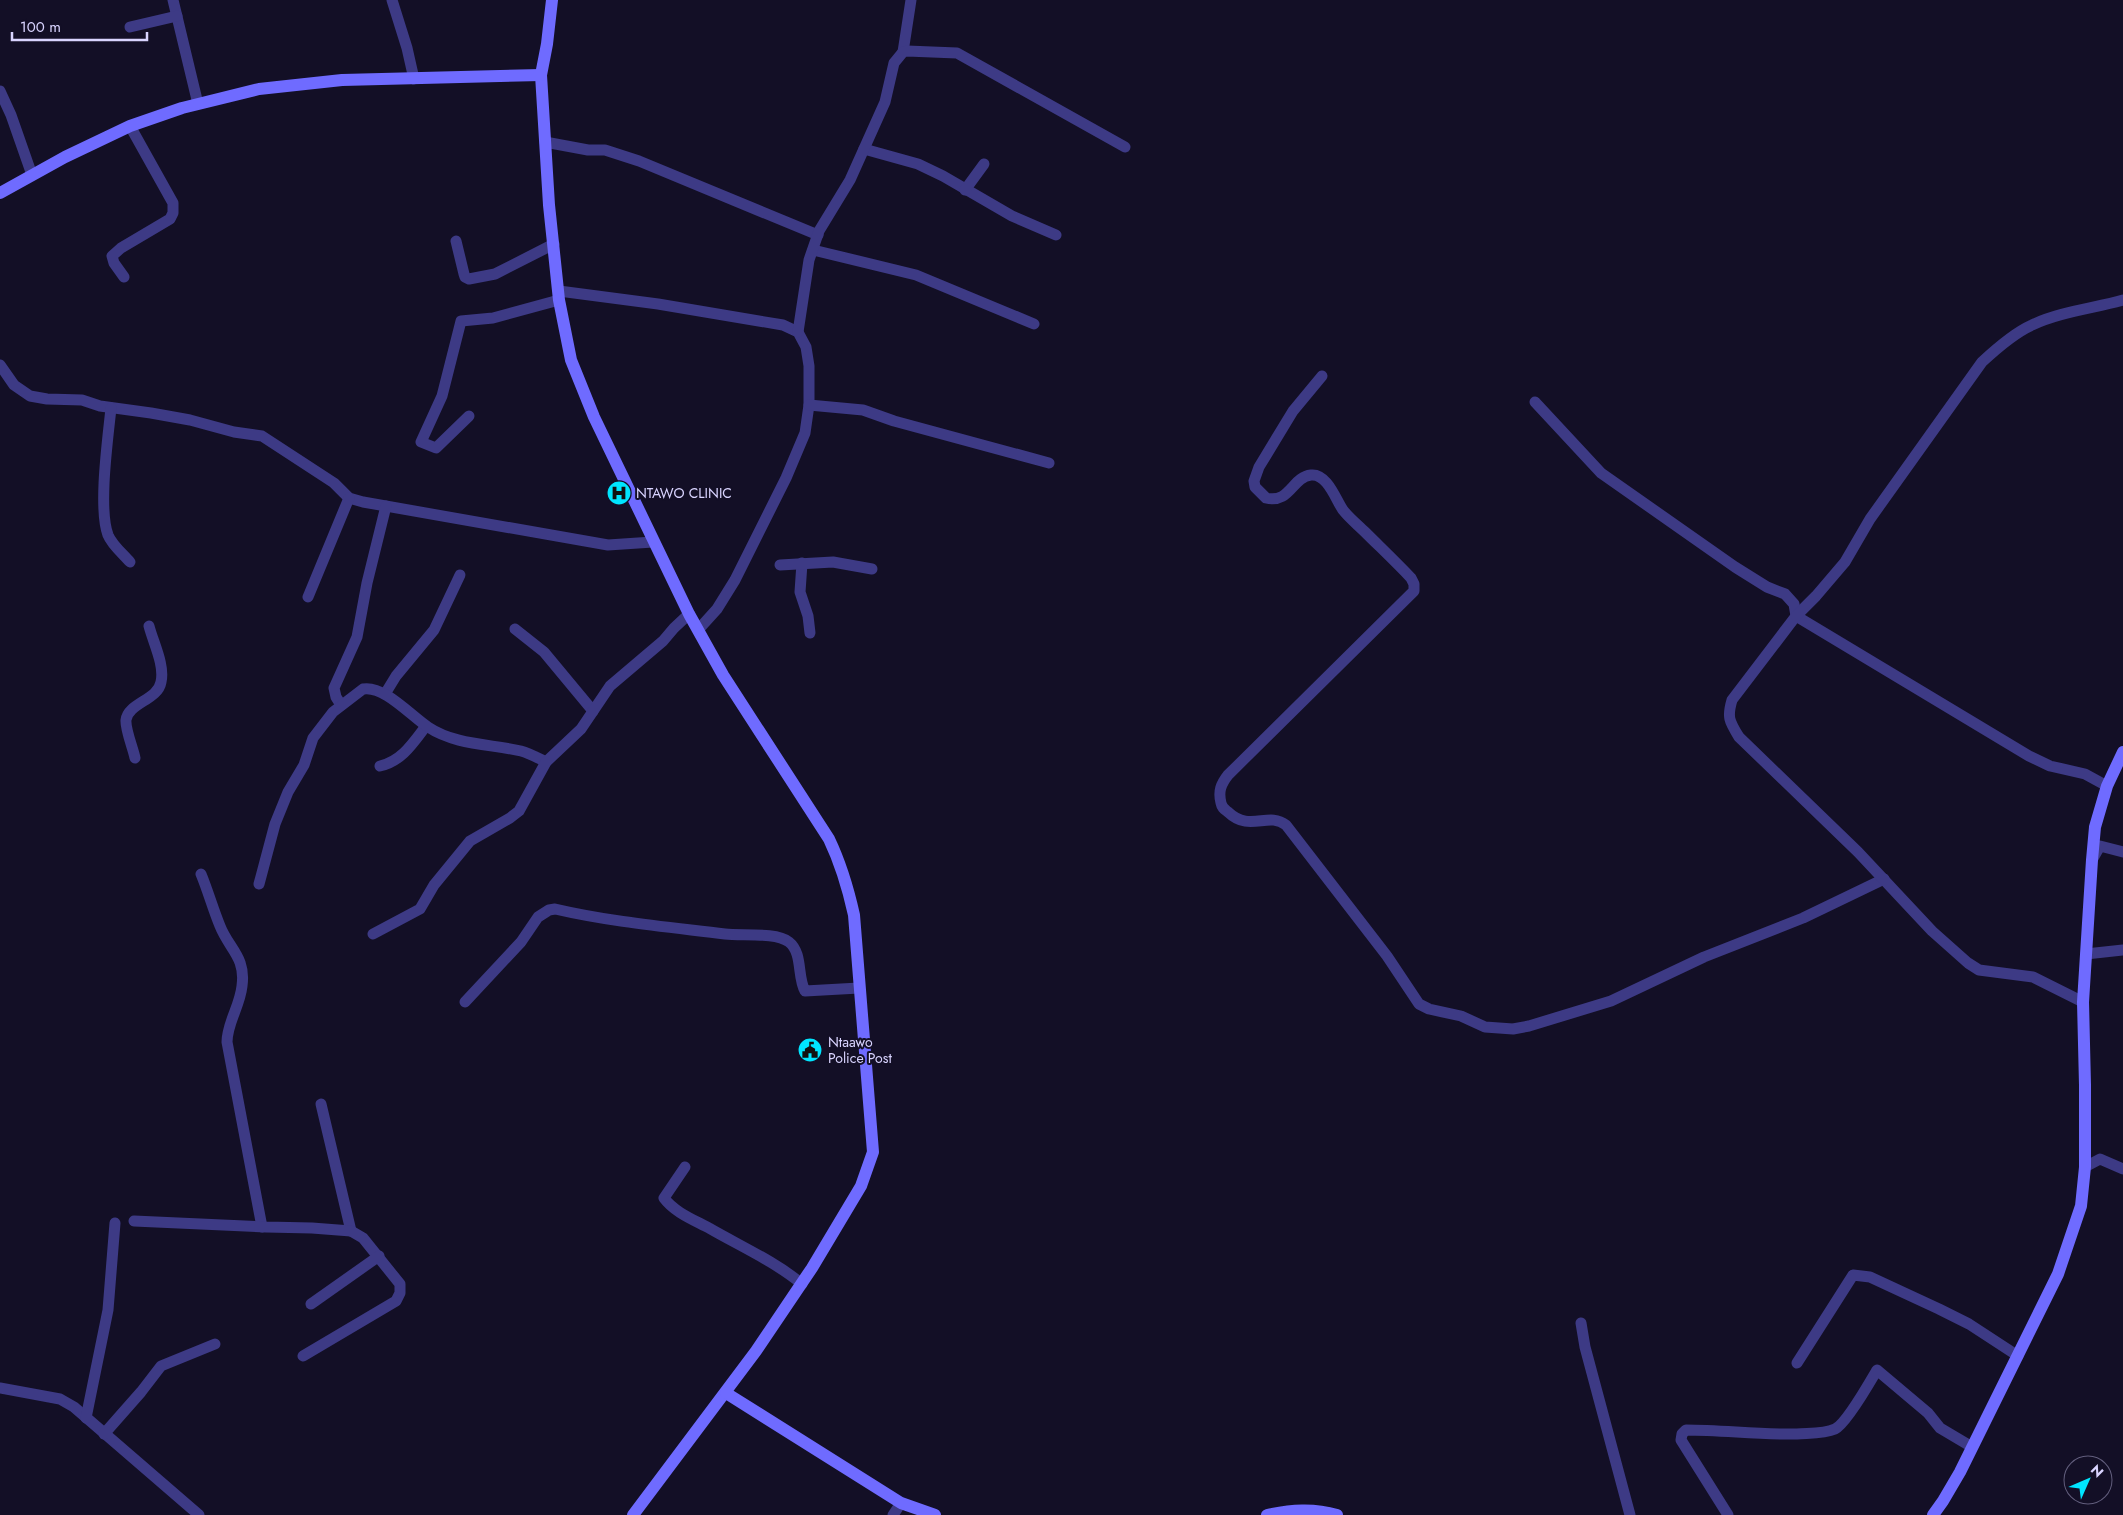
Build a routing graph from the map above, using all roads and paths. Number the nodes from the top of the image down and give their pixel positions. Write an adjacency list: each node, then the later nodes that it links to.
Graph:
1 (173, 0): 5 (street)
2 (392, 0): 9 (street)
3 (552, 0): 8 (street)
4 (911, 0): 7 (street)
5 (177, 16): 6 (street); 11 (street)
6 (130, 27)
7 (903, 52): 14 (street); 15 (street)
8 (541, 75): 9 (street); 13 (street)
9 (414, 79): 11 (street)
10 (0, 91): 17 (street)
11 (198, 104): 12 (street)
12 (130, 126): 17 (street); 25 (street)
13 (545, 142): 20 (street); 23 (street)
14 (1124, 147)
15 (864, 149): 18 (street); 20 (street)
16 (984, 164): 18 (street)
17 (32, 175): 19 (street)
18 (965, 190): 21 (street)
19 (0, 194)
20 (818, 235): 24 (street)
21 (1056, 235)
22 (456, 240): 23 (street)
23 (554, 244): 26 (street)
24 (813, 250): 28 (street); 29 (street)
25 (124, 277)
26 (559, 296): 29 (street); 35 (street); 39 (street)
27 (2123, 300): 47 (street)
28 (1034, 324)
29 (798, 332): 33 (street)
30 (0, 365): 34 (street)
31 (1322, 376): 64 (street)
32 (1535, 402): 47 (street)
33 (809, 404): 36 (street); 50 (street)
34 (111, 408): 37 (street); 40 (street)
35 (469, 416)
36 (1048, 463)
37 (350, 498): 38 (street); 45 (street)
38 (386, 506): 39 (street); 53 (street)
39 (653, 542): 46 (street)
40 (130, 562)
41 (802, 563): 42 (street); 43 (street); 51 (street)
42 (780, 565)
43 (872, 569)
44 (460, 575): 52 (street)
45 (308, 597)
46 (689, 614): 50 (street); 54 (street)
47 (1796, 616): 60 (street); 64 (street)
48 (149, 626): 57 (street)
49 (515, 629): 54 (street)
50 (698, 630): 69 (street)
51 (810, 633)
52 (385, 694): 53 (street); 55 (street)
53 (341, 705): 65 (street)
54 (593, 711): 58 (street)
55 (426, 726): 58 (street); 59 (street)
56 (2123, 752): 60 (street)
57 (135, 758)
58 (546, 762): 66 (street)
59 (380, 766)
60 (2107, 786): 62 (street)
61 (2123, 852): 62 (street)
62 (2092, 860): 68 (street)
63 (201, 874): 78 (street)
64 (1884, 879): 71 (street)
65 (259, 884)
66 (373, 934)
67 (2123, 950): 68 (street)
68 (2086, 954): 71 (street)
69 (859, 988): 70 (street); 81 (street)
70 (465, 1002)
71 (2083, 1002): 74 (street)
72 (321, 1104): 79 (street)
73 (685, 1167): 81 (street)
74 (2085, 1167): 75 (street); 86 (street)
75 (2123, 1169)
76 (134, 1221): 78 (street)
77 (115, 1223): 90 (street)
78 (262, 1227): 79 (street)
79 (351, 1231): 80 (street)
80 (379, 1256): 82 (street); 85 (street)
81 (802, 1284): 89 (street)
82 (311, 1304)
83 (1581, 1323): 100 (street)
84 (215, 1344): 91 (street)
85 (303, 1356)
86 (2018, 1356): 87 (street); 92 (street)
87 (1797, 1363)
88 (0, 1388): 90 (street)
89 (726, 1392): 93 (street); 95 (street)
90 (86, 1418): 91 (street)
91 (104, 1434): 94 (street)
92 (1972, 1447): 101 (street); 102 (street)
93 (901, 1503): 96 (street); 97 (street)
94 (199, 1515)
95 (633, 1515)
96 (893, 1515)
97 (935, 1515)
98 (1267, 1515): 99 (street)
99 (1337, 1515)
100 (1630, 1515)
101 (1728, 1515)
102 (1932, 1515)

